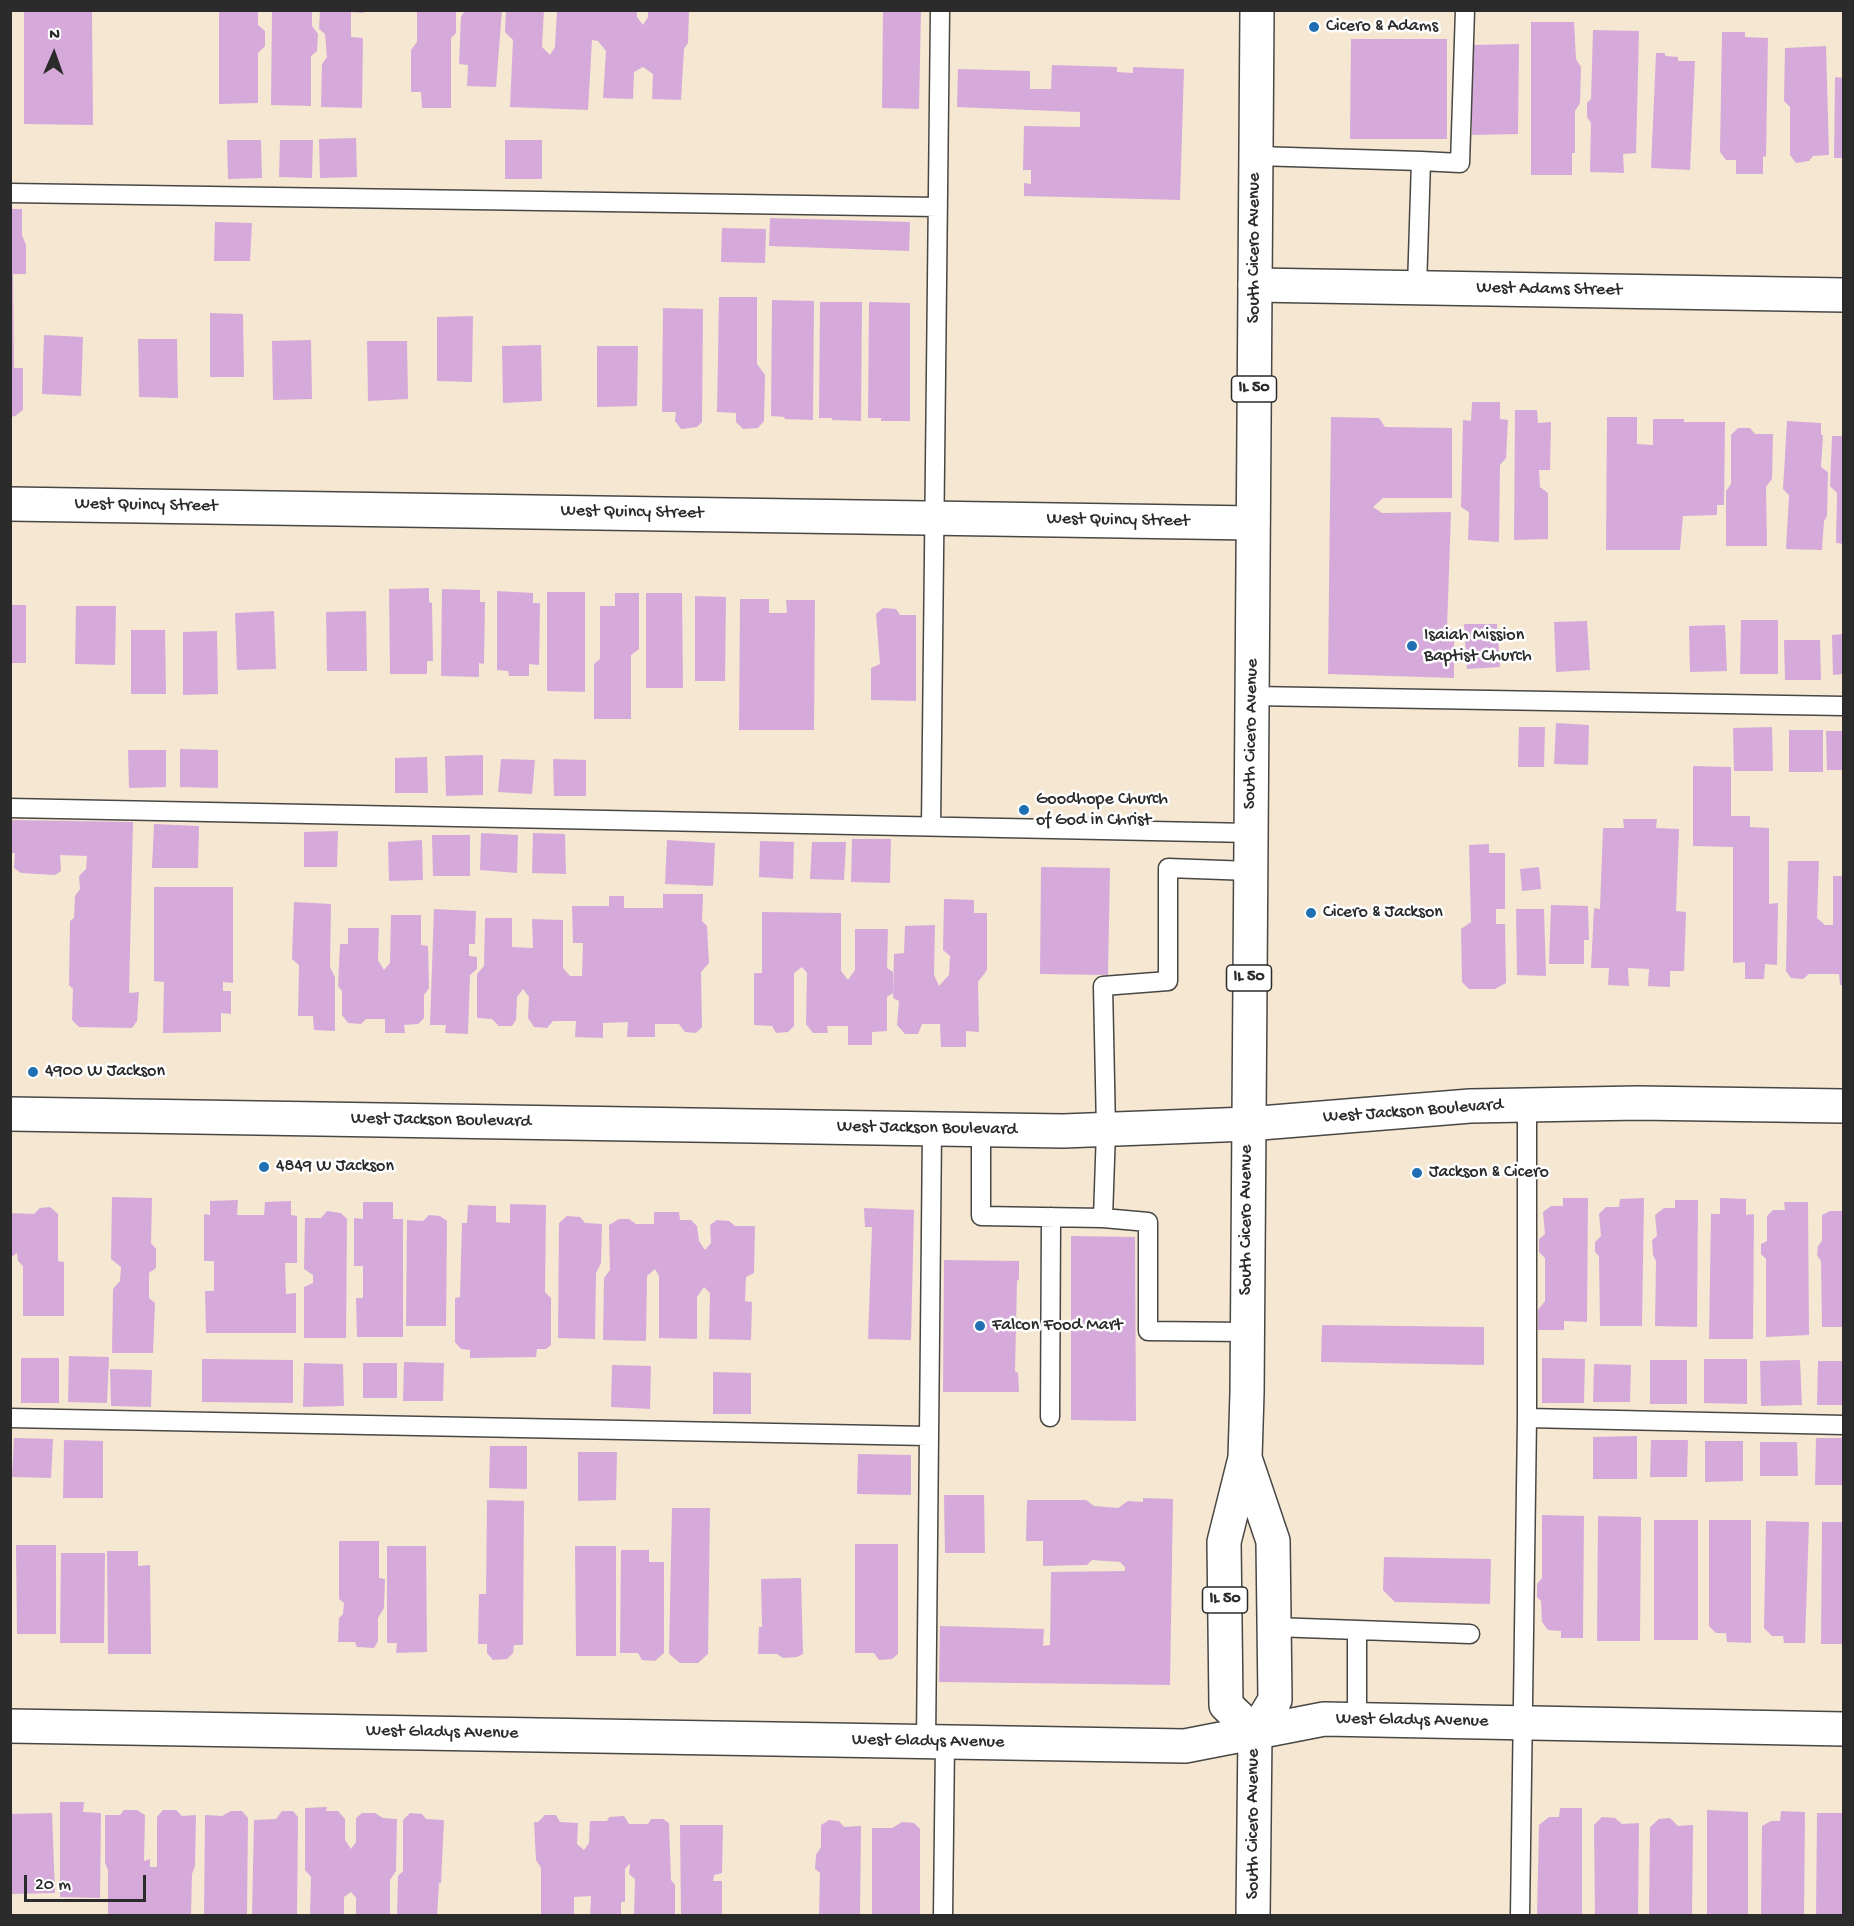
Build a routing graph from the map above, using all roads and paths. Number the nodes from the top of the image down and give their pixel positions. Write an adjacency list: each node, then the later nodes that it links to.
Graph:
1 (940, 10): 7 (lane)
2 (1257, 10): 4 (street, South Cicero Avenue / IL 50)
3 (1465, 10): 5 (lane)
4 (1256, 156): 5 (lane); 8 (street, South Cicero Avenue / IL 50)
5 (1421, 161): 9 (lane)
6 (10, 193): 7 (lane)
7 (938, 207): 12 (lane)
8 (1255, 285): 9 (street, West Adams Street); 13 (street, South Cicero Avenue / IL 50)
9 (1417, 288): 10 (street, West Adams Street)
10 (1844, 295)
11 (10, 504): 12 (street, West Quincy Street)
12 (934, 518): 13 (street, West Quincy Street); 17 (lane)
13 (1253, 523): 14 (street, South Cicero Avenue / IL 50)
14 (1252, 696): 15 (lane); 18 (street, South Cicero Avenue / IL 50)
15 (1844, 706)
16 (10, 808): 17 (lane)
17 (931, 826): 18 (lane)
18 (1251, 833): 19 (street, South Cicero Avenue / IL 50)
19 (1250, 871): 23 (street, South Cicero Avenue / IL 50); 26 (lane)
20 (1527, 1105): 21 (street, West Jackson Boulevard); 23 (street, West Jackson Boulevard); 32 (lane)
21 (1844, 1106)
22 (10, 1114): 24 (street, West Jackson Boulevard)
23 (1248, 1124): 26 (street, West Jackson Boulevard); 29 (street, South Cicero Avenue / IL 50)
24 (932, 1129): 25 (street, West Jackson Boulevard); 34 (lane)
25 (981, 1130): 26 (street, West Jackson Boulevard); 27 (lane)
26 (1106, 1130): 28 (lane)
27 (1051, 1217): 28 (lane); 30 (lane)
28 (1103, 1218): 29 (lane)
29 (1247, 1332): 35 (street, South Cicero Avenue / IL 50)
30 (1050, 1417)
31 (10, 1418): 34 (lane)
32 (1527, 1418): 33 (lane); 40 (lane)
33 (1844, 1425)
34 (928, 1436): 44 (lane)
35 (1245, 1458): 36 (street, South Cicero Avenue / IL 50); 43 (street, South Cicero Avenue / IL 50)
36 (1274, 1627): 37 (lane); 43 (street, South Cicero Avenue / IL 50)
37 (1357, 1630): 38 (lane); 39 (lane)
38 (1470, 1634)
39 (1357, 1720): 40 (street, West Gladys Avenue); 43 (street, West Gladys Avenue)
40 (1523, 1723): 42 (street, West Gladys Avenue); 47 (lane)
41 (10, 1726): 44 (street, West Gladys Avenue)
42 (1844, 1729)
43 (1255, 1733): 44 (street, West Gladys Avenue); 46 (street, South Cicero Avenue)
44 (935, 1742): 45 (lane)
45 (944, 1916)
46 (1253, 1916)
47 (1520, 1916)

